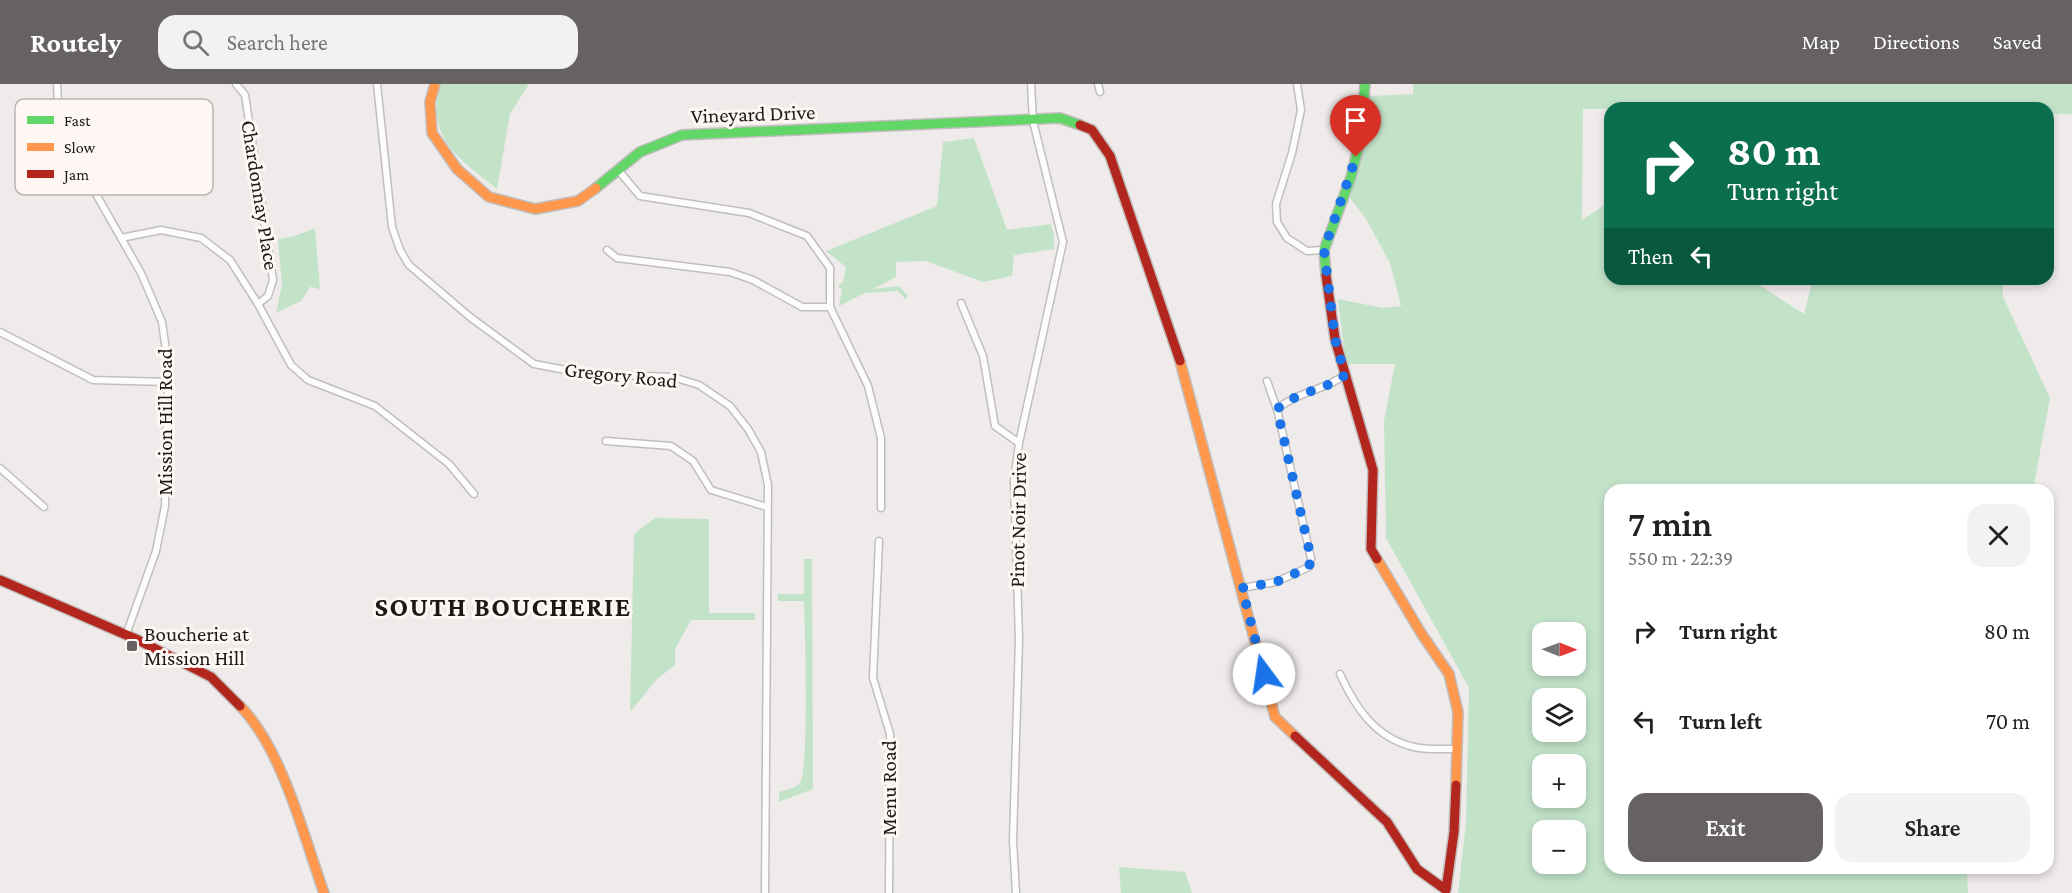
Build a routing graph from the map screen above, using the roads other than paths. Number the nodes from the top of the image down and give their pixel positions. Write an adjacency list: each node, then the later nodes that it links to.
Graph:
1 (57, 84): 10 (street, Mission Hill Road)
2 (236, 84): 18 (street, Chardonnay Place)
3 (377, 84): 30 (street, Gregory Road)
4 (435, 84): 12 (street, Vineyard Drive)
5 (1031, 84): 11 (street, Pinot Noir Drive)
6 (1098, 84): 9 (street)
7 (1297, 84): 16 (street)
8 (1365, 84): 16 (street)
9 (1100, 92)
10 (58, 99)
11 (1033, 121): 12 (street, Vineyard Drive); 26 (street, Pinot Noir Drive); 34 (street, Vineyard Drive)
12 (619, 171): 19 (street)
13 (96, 195): 14 (street, Mission Hill Road)
14 (121, 238): 18 (street); 23 (street, Mission Hill Road)
15 (607, 250): 19 (street)
16 (1324, 250): 21 (street)
17 (961, 303): 26 (street)
18 (258, 304): 28 (street)
19 (830, 307): 31 (street)
20 (0, 332): 23 (street)
21 (1345, 375): 24 (street); 37 (street)
22 (1267, 381): 24 (street)
23 (167, 382): 35 (street, Mission Hill Road)
24 (1277, 409): 34 (street)
25 (606, 441): 30 (street)
26 (1019, 443): 41 (street, Pinot Noir Drive)
27 (0, 468): 29 (street)
28 (474, 494)
29 (44, 507)
30 (767, 507): 39 (street, Gregory Road)
31 (881, 508)
32 (879, 541): 40 (street, Menu Road)
33 (0, 580): 35 (street)
34 (1242, 588): 37 (street, Vineyard Drive)
35 (126, 635): 38 (street)
36 (1340, 674): 37 (street)
37 (1457, 749)
38 (324, 893)
39 (765, 893)
40 (889, 893)
41 (1016, 893)

